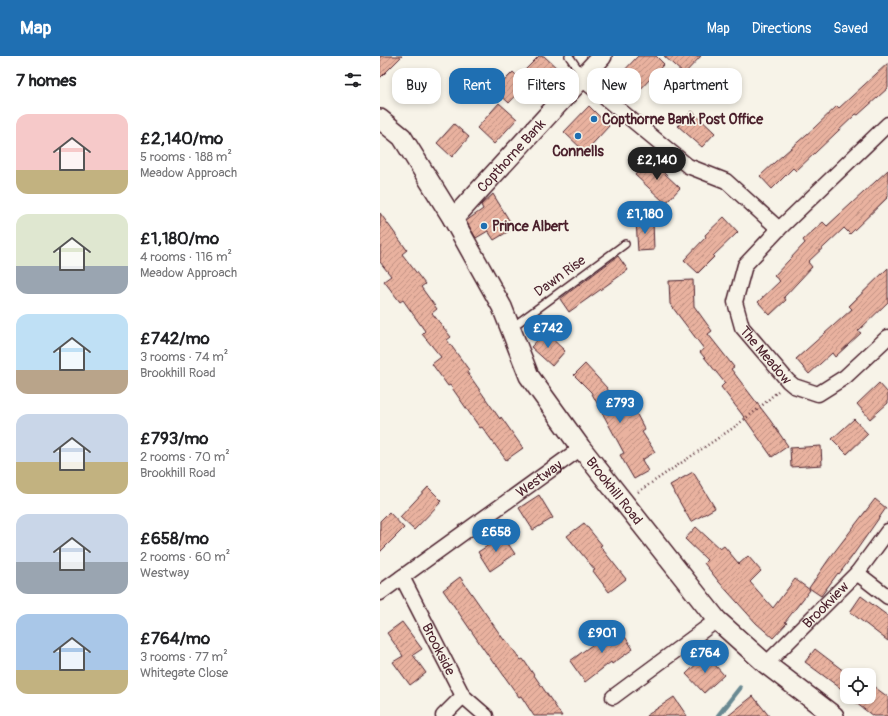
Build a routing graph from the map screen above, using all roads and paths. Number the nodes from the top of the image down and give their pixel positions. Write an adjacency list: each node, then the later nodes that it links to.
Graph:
1 (569, 56): 3 (lane)
2 (602, 56): 3 (street, Copthorne Bank)
3 (583, 78): 6 (street, Copthorne Bank); 7 (street)
4 (380, 119): 6 (street, Brookhill Road)
5 (888, 124): 7 (street, The Meadow)
6 (453, 219): 9 (street, Brookhill Road)
7 (779, 229): 11 (street, The Meadow)
8 (625, 244): 9 (lane, Dawn Rise)
9 (510, 328): 12 (street, Brookhill Road)
10 (888, 337): 11 (street, The Meadow)
11 (788, 381): 13 (path)
12 (581, 448): 13 (street, Brookhill Road); 16 (street, Westway)
13 (625, 502): 19 (street, Brookhill Road)
14 (888, 531): 15 (street)
15 (857, 573): 18 (street, Brookview); 20 (street, Brookview)
16 (402, 577): 17 (street, Westway); 21 (street, Brookside)
17 (380, 593)
18 (888, 597)
19 (717, 620): 20 (street, Brookhill Road); 22 (street)
20 (766, 664): 25 (street, Brookhill Road)
21 (463, 696): 23 (street); 24 (street)
22 (613, 697)
23 (444, 716)
24 (486, 716)
25 (834, 716)

